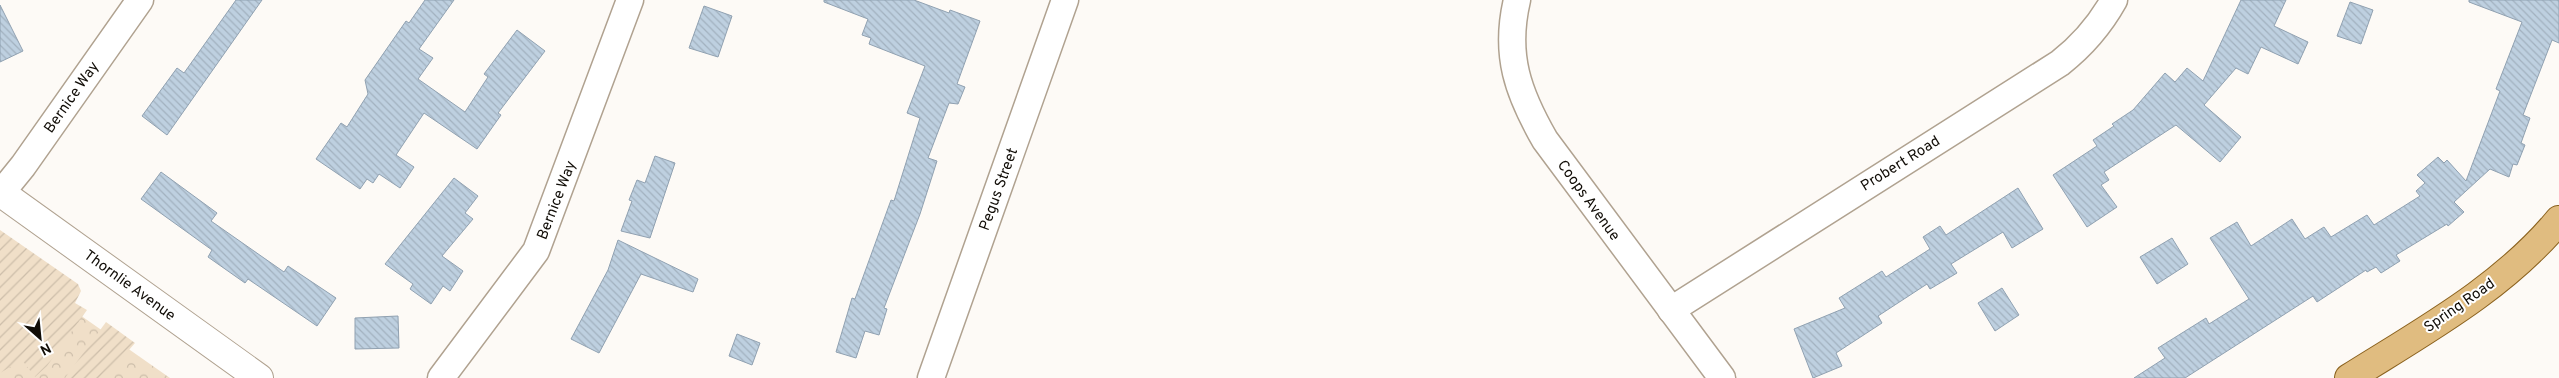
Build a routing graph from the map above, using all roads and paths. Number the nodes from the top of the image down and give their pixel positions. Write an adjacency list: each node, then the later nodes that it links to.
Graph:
1 (140, 0): 6 (street, Bernice Way)
2 (630, 0): 10 (street, Bernice Way)
3 (1065, 0): 11 (street, Pegus Street)
4 (1517, 0): 8 (street, Coops Avenue)
5 (2114, 0): 8 (street, Probert Road)
6 (1, 193): 9 (main road, Thornlie Avenue)
7 (2559, 220): 13 (main road, Spring Road)
8 (1671, 310): 12 (street, Coops Avenue)
9 (259, 378)
10 (441, 378)
11 (931, 378)
12 (1722, 378)
13 (2349, 378)

